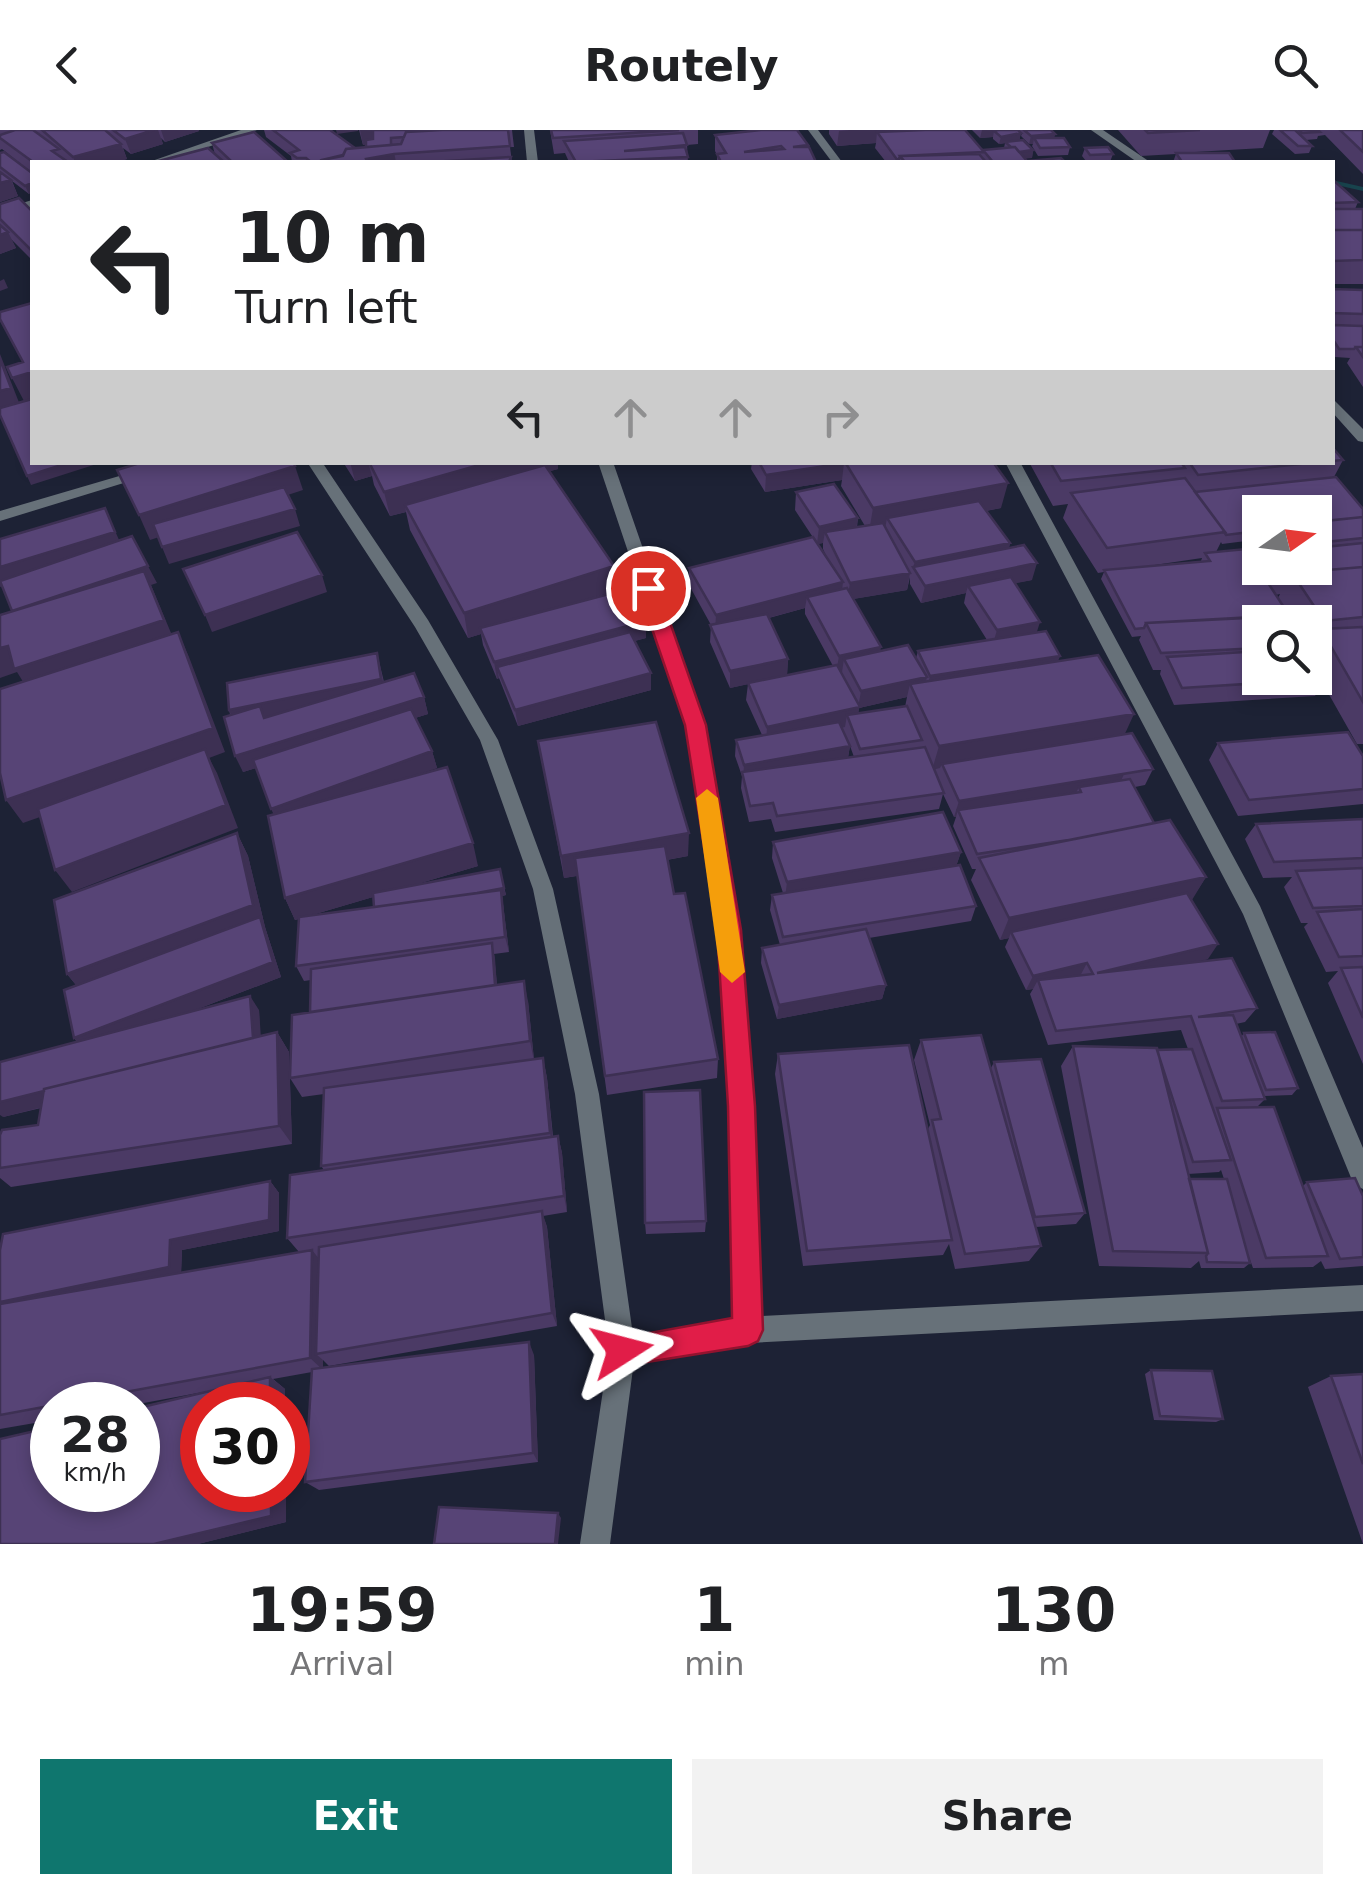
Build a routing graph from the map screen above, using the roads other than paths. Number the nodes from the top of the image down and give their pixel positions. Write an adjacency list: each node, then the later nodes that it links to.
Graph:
1 (252, 130): 5 (street)
2 (529, 130): 6 (street)
3 (813, 130): 7 (street)
4 (1096, 130): 8 (street)
5 (161, 160)
6 (534, 160)
7 (835, 160)
8 (1142, 160)
9 (30, 203): 10 (street)
10 (0, 214)
11 (1335, 405): 12 (street)
12 (1363, 438)
13 (176, 465): 17 (street)
14 (316, 465): 21 (street)
15 (606, 465): 20 (street)
16 (1014, 465): 18 (street)
17 (0, 516)
18 (1363, 1177)
19 (1363, 1298): 20 (street)
20 (748, 1330): 21 (street)
21 (622, 1350): 22 (street)
22 (594, 1544)

